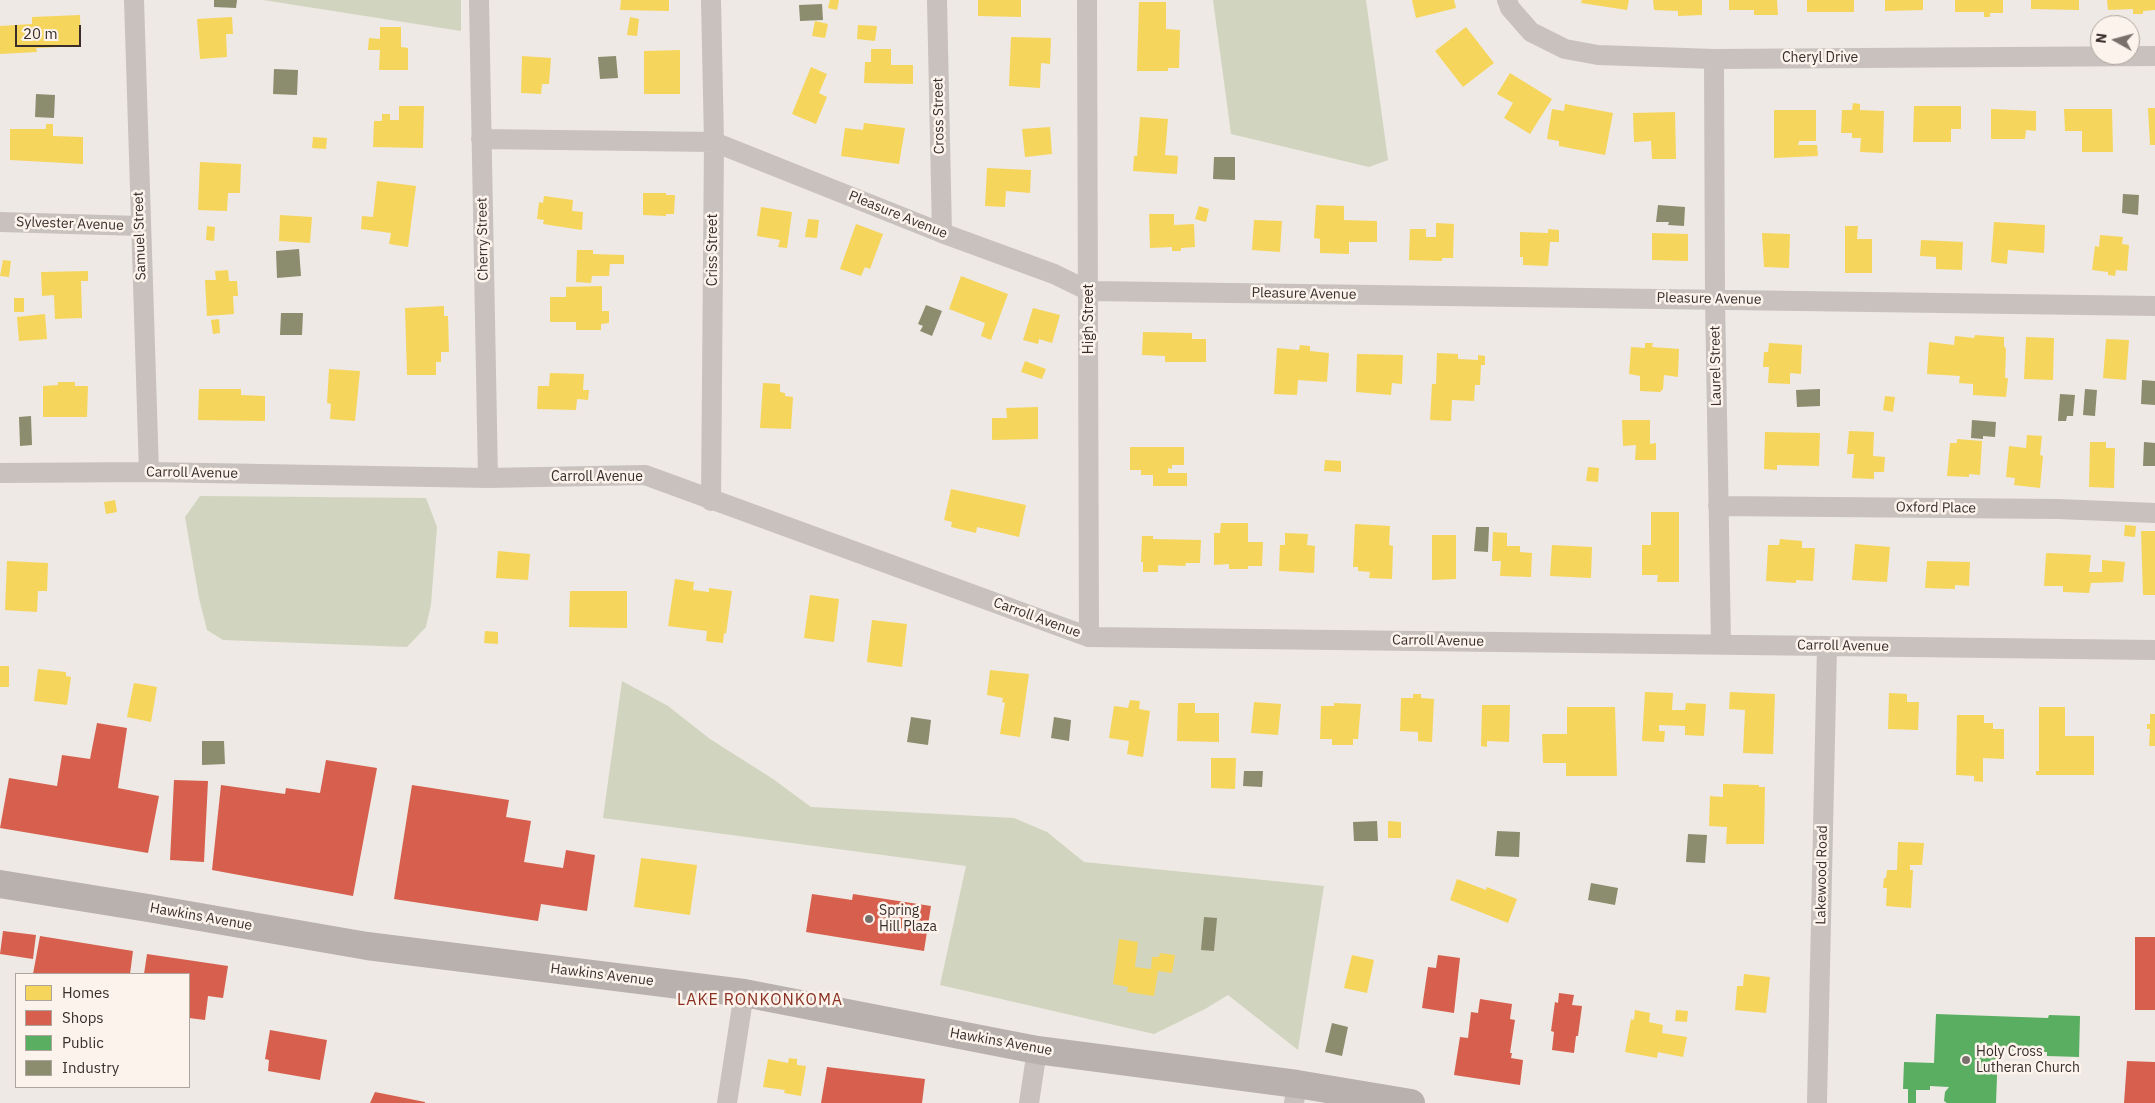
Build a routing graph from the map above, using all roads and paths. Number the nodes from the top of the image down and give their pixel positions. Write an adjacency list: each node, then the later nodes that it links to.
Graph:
1 (134, 0): 12 (street, Samuel Street)
2 (479, 0): 9 (street, Cherry Street)
3 (711, 0): 10 (street, Criss Street)
4 (937, 0): 13 (street, Cross Street)
5 (1087, 0): 14 (street, High Street)
6 (1507, 0): 8 (street, Cheryl Drive)
7 (2155, 56): 8 (street, Cheryl Drive)
8 (1714, 59): 15 (street, Laurel Street)
9 (481, 139): 10 (street, Pleasure Avenue); 19 (street, Cherry Street)
10 (714, 142): 13 (street, Pleasure Avenue); 20 (street, Criss Street)
11 (0, 222): 12 (street, Sylvester Avenue)
12 (140, 226): 17 (street, Samuel Street)
13 (942, 233): 14 (street, Pleasure Avenue)
14 (1089, 291): 15 (street, Pleasure Avenue); 23 (street, High Street)
15 (1715, 300): 16 (street, Pleasure Avenue); 21 (street, Laurel Street)
16 (2155, 306)
17 (149, 472): 18 (street, Carroll Avenue); 19 (street, Carroll Avenue)
18 (0, 473)
19 (488, 478): 20 (street, Carroll Avenue)
20 (711, 501): 23 (street, Carroll Avenue)
21 (1718, 506): 22 (street, Oxford Place); 24 (street, Laurel Street)
22 (2155, 513)
23 (1089, 637): 24 (street, Carroll Avenue)
24 (1721, 644): 25 (street, Carroll Avenue)
25 (1827, 646): 26 (street, Carroll Avenue); 34 (street, Lakewood Road)
26 (2155, 650)
27 (0, 884): 28 (street, Hawkins Avenue)
28 (744, 993): 29 (street, Hawkins Avenue); 31 (street)
29 (1037, 1050): 30 (street, Hawkins Avenue); 32 (street)
30 (1296, 1094): 33 (street, Hawkins Avenue)
31 (727, 1103)
32 (1029, 1103)
33 (1411, 1103)
34 (1817, 1103)

